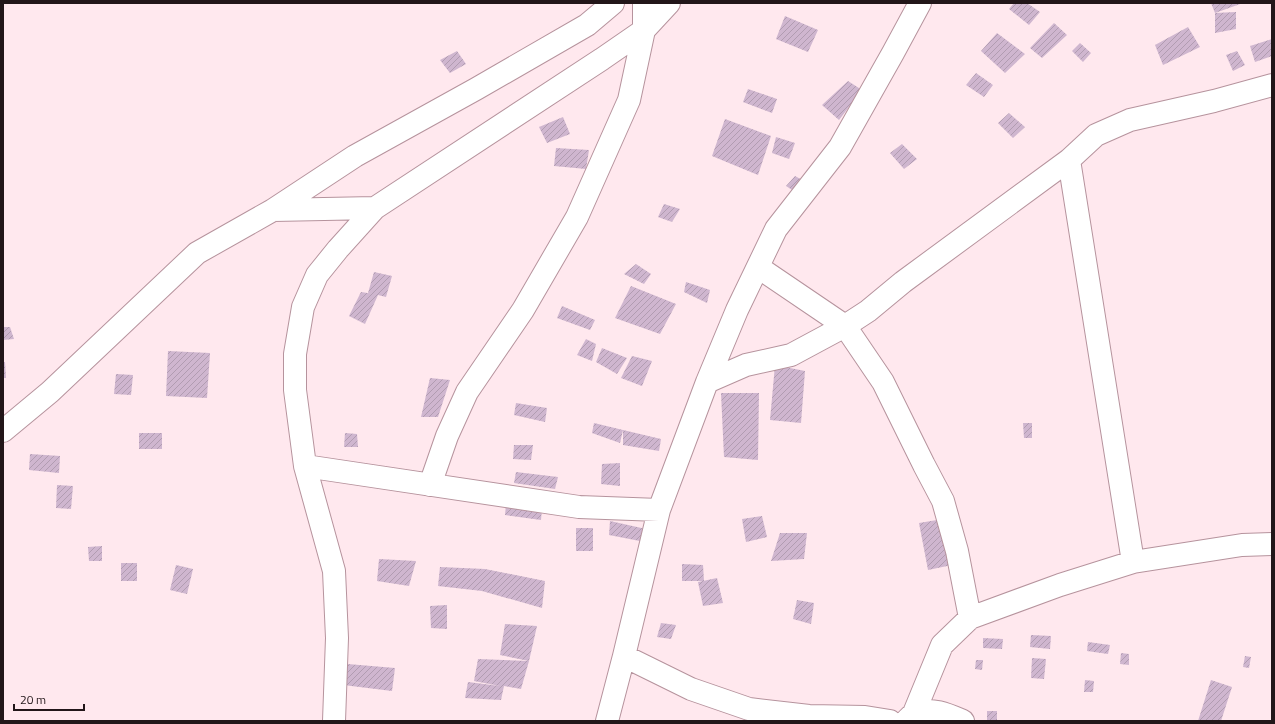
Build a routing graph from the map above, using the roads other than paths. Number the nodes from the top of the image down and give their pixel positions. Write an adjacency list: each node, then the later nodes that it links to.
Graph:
1 (613, 3): 9 (street)
2 (644, 3): 5 (street)
3 (669, 3): 5 (street)
4 (920, 3): 10 (street)
5 (644, 30): 8 (street); 15 (street)
6 (1272, 85): 7 (street)
7 (1069, 160): 11 (street); 18 (street)
8 (374, 208): 9 (street); 14 (street)
9 (273, 210): 13 (street)
10 (758, 267): 11 (street); 12 (street)
11 (845, 326): 12 (street); 19 (street)
12 (707, 382): 16 (street)
13 (3, 431)
14 (305, 466): 15 (street); 23 (street)
15 (430, 485): 16 (street)
16 (659, 510): 20 (street)
17 (1272, 544): 18 (street)
18 (1133, 562): 19 (street)
19 (970, 618): 21 (street)
20 (624, 656): 22 (street); 24 (street)
21 (910, 717): 26 (street)
22 (862, 719): 25 (street)
23 (334, 721)
24 (607, 721)
25 (890, 721)
26 (963, 721)

